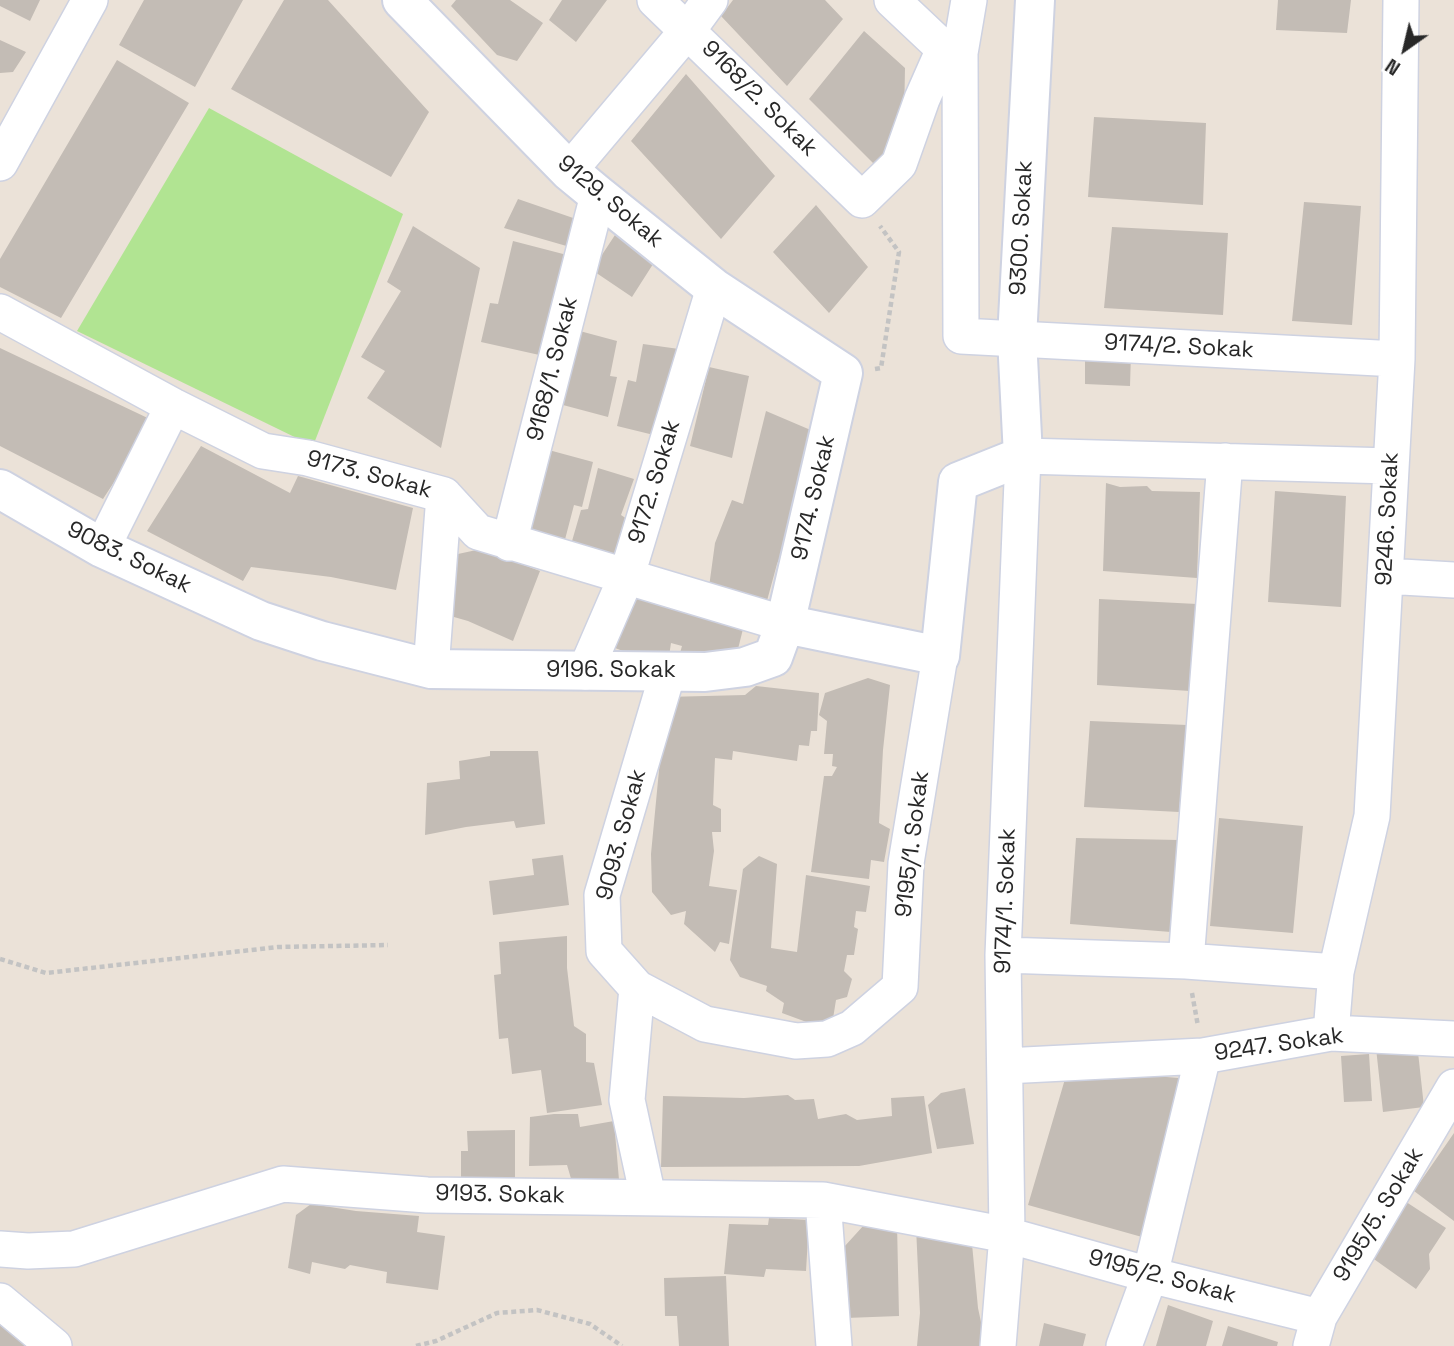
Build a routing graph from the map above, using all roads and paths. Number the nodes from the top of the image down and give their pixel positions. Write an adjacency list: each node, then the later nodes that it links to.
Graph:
1 (90, 0): 11 (street)
2 (402, 0): 12 (street, 9129. Sokak)
3 (655, 0): 9 (street, 9168/2. Sokak)
4 (710, 0): 9 (street)
5 (892, 0): 10 (street)
6 (969, 0): 10 (street)
7 (1035, 0): 17 (street, 9300. Sokak)
8 (1401, 0): 18 (street, 9246. Sokak)
9 (688, 30): 12 (street); 14 (street, 9168/2. Sokak)
10 (952, 51): 14 (street); 17 (street, 9174/2. Sokak)
11 (0, 163)
12 (569, 171): 13 (street, 9129. Sokak)
13 (598, 195): 15 (street, 9129. Sokak); 26 (street, 9168/1. Sokak)
14 (862, 200): 19 (path)
15 (714, 288): 19 (street, 9129. Sokak); 28 (street, 9172. Sokak)
16 (0, 312): 20 (street, 9173. Sokak)
17 (1017, 338): 18 (street, 9174/2. Sokak); 21 (street, 9300. Sokak)
18 (1397, 359): 23 (street, 9246. Sokak)
19 (843, 373): 32 (street, 9174. Sokak)
20 (173, 406): 25 (street, 9173. Sokak); 27 (street)
21 (1023, 456): 22 (street); 33 (street, 9195/1. Sokak); 38 (street, 9174/1. Sokak)
22 (1225, 461): 23 (street); 40 (street)
23 (1391, 466): 29 (street, 9246. Sokak)
24 (0, 489): 27 (street, 9083. Sokak)
25 (444, 495): 26 (street, 9173. Sokak); 34 (street)
26 (509, 543): 28 (street, 9173. Sokak)
27 (102, 548): 31 (street, 9083. Sokak)
28 (627, 575): 32 (street, 9173. Sokak); 35 (street, 9172. Sokak)
29 (1385, 576): 30 (street); 41 (street, 9246. Sokak)
30 (1454, 580)
31 (261, 621): 34 (street, 9196. Sokak)
32 (785, 624): 33 (street); 36 (street, 9196. Sokak)
33 (940, 656): 42 (street, 9195/1. Sokak)
34 (431, 669): 35 (street, 9196. Sokak)
35 (585, 672): 36 (street, 9196. Sokak)
36 (668, 672): 42 (street, 9093. Sokak)
37 (387, 945): 39 (path)
38 (1003, 955): 40 (street); 46 (street, 9174/1. Sokak)
39 (0, 959)
40 (1186, 961): 41 (street); 45 (path)
41 (1336, 972): 43 (street, 9246. Sokak)
42 (637, 989): 48 (street)
43 (1331, 1033): 44 (street, 9247. Sokak); 45 (street, 9247. Sokak)
44 (1454, 1039)
45 (1203, 1056): 46 (street); 52 (street, 9247. Sokak)
46 (1005, 1066): 50 (street, 9174/1. Sokak)
47 (1454, 1087): 54 (street, 9195/5. Sokak)
48 (648, 1197): 49 (street, 9193. Sokak); 51 (street, 9193. Sokak)
49 (824, 1200): 50 (street, 9193. Sokak); 58 (street)
50 (1007, 1235): 52 (street, 9195/2. Sokak); 59 (street, 9174/1. Sokak)
51 (0, 1250)
52 (1150, 1275): 54 (street, 9195/2. Sokak); 60 (street, 9247. Sokak)
53 (0, 1301): 55 (street)
54 (1315, 1332)
55 (54, 1346)
56 (416, 1346): 57 (path)
57 (622, 1346)
58 (834, 1346)
59 (999, 1346)
60 (1124, 1346)

